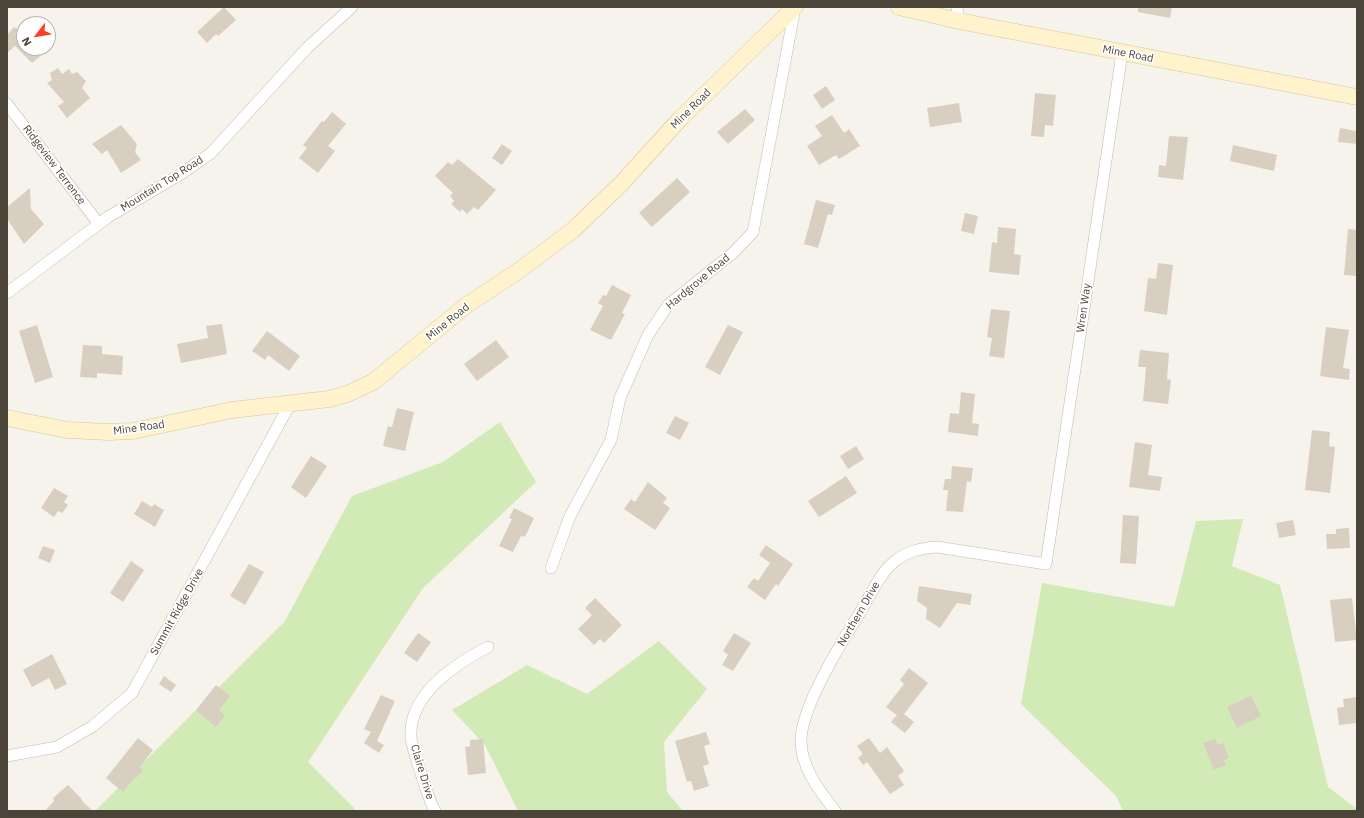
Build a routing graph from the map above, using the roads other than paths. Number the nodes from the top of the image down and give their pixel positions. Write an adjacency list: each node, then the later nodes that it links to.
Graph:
1 (352, 7): 8 (street, Mountain Top Road)
2 (795, 7): 10 (street, Mine Road); 13 (street, Hardgrove Road)
3 (899, 7): 4 (street, Mine Road)
4 (958, 14): 5 (street, Mine Road)
5 (1122, 53): 6 (street, Mine Road); 12 (street, Wren Way)
6 (1357, 96)
7 (7, 105): 8 (street, Ridgeview Terrence)
8 (99, 224): 9 (street, Mountain Top Road)
9 (7, 293)
10 (290, 404): 11 (street, Mine Road); 15 (street, Summit Ridge Drive)
11 (7, 418)
12 (1046, 564): 17 (street, Northern Drive)
13 (550, 568)
14 (488, 647): 16 (street, Claire Drive)
15 (7, 756)
16 (435, 811)
17 (835, 811)

